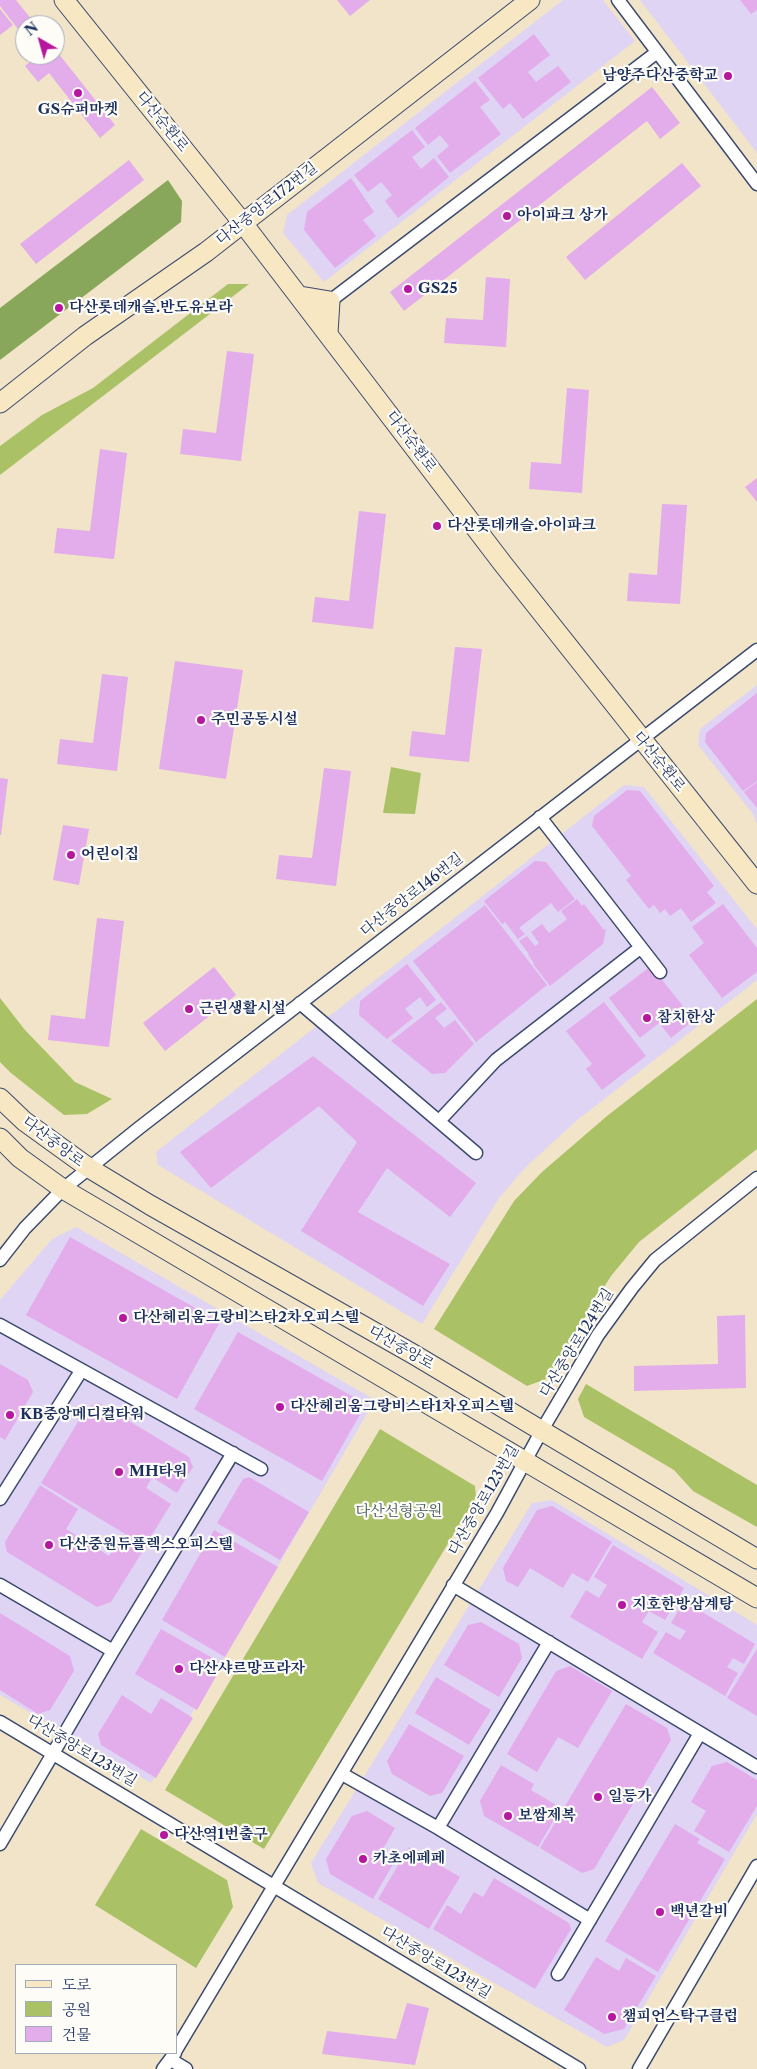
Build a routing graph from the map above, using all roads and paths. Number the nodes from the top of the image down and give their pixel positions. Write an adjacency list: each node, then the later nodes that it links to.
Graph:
1 (64, 0): 6 (street, 다산순환로)
2 (530, 0): 6 (street, 다산중앙로172번길)
3 (618, 0): 4 (street)
4 (656, 52): 5 (street); 8 (street)
5 (757, 184)
6 (242, 222): 7 (street, 다산순환로); 10 (street, 다산중앙로172번길)
7 (300, 296): 8 (street); 9 (street, 다산순환로)
8 (330, 301): 9 (street)
9 (328, 333): 12 (street, 다산순환로)
10 (0, 403)
11 (757, 650): 12 (street, 다산중앙로146번길)
12 (640, 739): 13 (street, 다산중앙로146번길); 14 (street, 다산순환로)
13 (540, 817): 15 (street); 17 (street, 다산중앙로146번길)
14 (757, 884)
15 (640, 948): 16 (street); 19 (street)
16 (660, 972)
17 (300, 1003): 19 (street); 22 (street, 다산중앙로146번길)
18 (0, 1098): 22 (street, 다산중앙로)
19 (440, 1120): 21 (street)
20 (0, 1138): 24 (street, 다산중앙로)
21 (476, 1153)
22 (89, 1168): 24 (street, 다산중앙로146번길); 28 (street, 다산중앙로)
23 (757, 1178): 28 (street, 다산중앙로124번길)
24 (63, 1189): 25 (street, 다산중앙로146번길); 30 (street, 다산중앙로)
25 (0, 1260)
26 (0, 1325): 27 (street)
27 (82, 1371): 29 (street); 32 (street)
28 (542, 1430): 30 (street, 다산중앙로123번길); 33 (street, 다산중앙로)
29 (233, 1453): 31 (street); 38 (street)
30 (526, 1460): 35 (street, 다산중앙로123번길); 36 (street, 다산중앙로)
31 (261, 1469)
32 (0, 1499)
33 (757, 1560)
34 (0, 1585): 38 (street)
35 (453, 1585): 37 (street); 43 (street, 다산중앙로123번길)
36 (757, 1598)
37 (549, 1642): 40 (street); 44 (street)
38 (113, 1650): 41 (street)
39 (0, 1722): 41 (street, 다산중앙로123번길)
40 (700, 1733): 42 (street); 48 (street)
41 (52, 1752): 45 (street); 47 (street, 다산중앙로123번길)
42 (757, 1766)
43 (342, 1774): 44 (street); 47 (street, 다산중앙로123번길)
44 (438, 1828): 48 (street)
45 (0, 1844)
46 (757, 1866): 54 (street)
47 (276, 1885): 50 (street, 다산중앙로123번길); 53 (street, 다산중앙로123번길)
48 (590, 1920): 49 (street)
49 (558, 1974)
50 (178, 2046)
51 (171, 2058): 52 (street)
52 (186, 2069)
53 (580, 2069)
54 (639, 2069)

